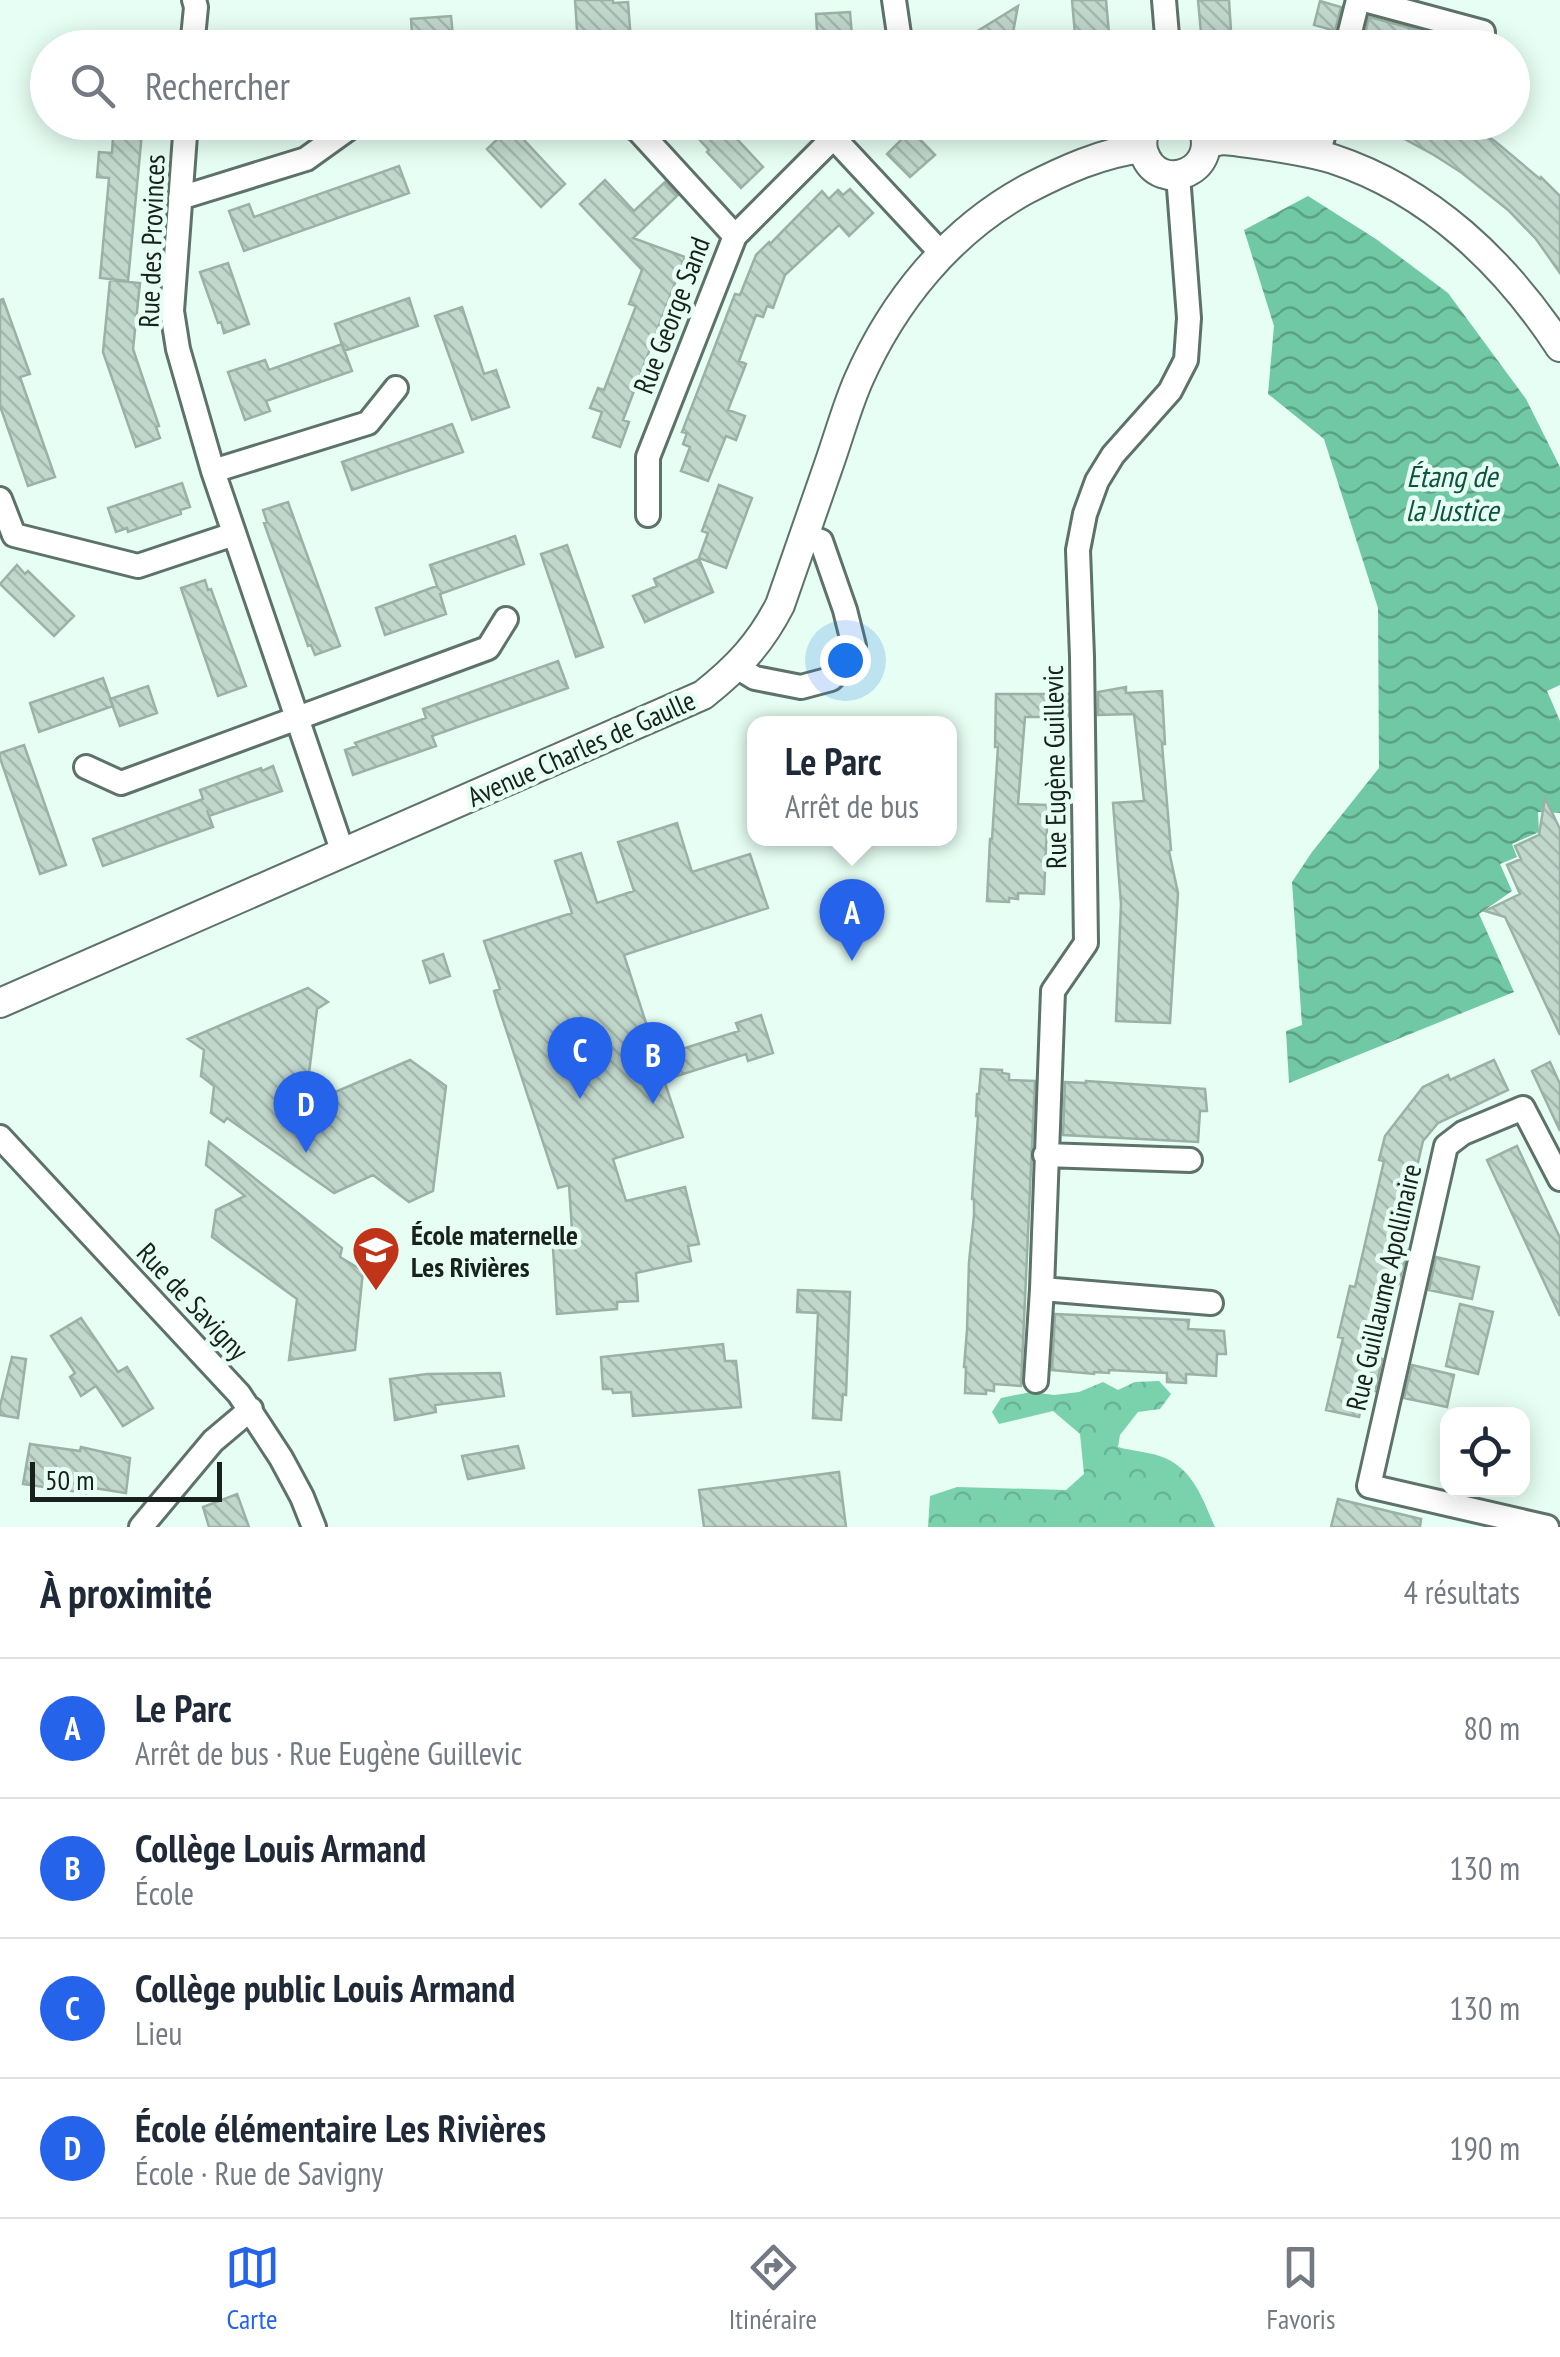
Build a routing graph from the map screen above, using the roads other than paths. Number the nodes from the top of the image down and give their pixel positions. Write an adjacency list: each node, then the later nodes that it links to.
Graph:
1 (194, 0): 5 (street)
2 (894, 0): 6 (street)
3 (1164, 0): 7 (street)
4 (1361, 0): 8 (street); 9 (street)
5 (194, 30)
6 (898, 30)
7 (1166, 30)
8 (1352, 30)
9 (1475, 30)
10 (185, 140): 22 (street, Rue des Provinces)
11 (332, 140): 22 (street)
12 (647, 140): 23 (street)
13 (831, 140): 23 (street, Rue George Sand)
14 (849, 140): 24 (street)
15 (1138, 140): 24 (street, Avenue Charles de Gaulle)
16 (1147, 140): 21 (street)
17 (1205, 140): 21 (street)
18 (1223, 140): 20 (street)
19 (1322, 140): 20 (street)
20 (1318, 156): 25 (street)
21 (1178, 175): 40 (street, Rue Eugène Guillevic)
22 (180, 198): 27 (street, Rue des Provinces)
23 (734, 236): 29 (street, Rue George Sand)
24 (942, 254): 31 (street, Avenue Charles de Gaulle)
25 (1560, 348)
26 (396, 388): 27 (street)
27 (213, 471): 30 (street, Rue des Provinces)
28 (0, 498): 32 (street)
29 (648, 514)
30 (234, 534): 32 (street); 35 (street, Rue des Provinces)
31 (804, 535): 34 (street, Avenue Charles de Gaulle); 34 (street)
32 (7, 542)
33 (506, 619): 35 (street)
34 (737, 666): 37 (street, Avenue Charles de Gaulle)
35 (297, 718): 36 (street); 37 (street, Rue des Provinces)
36 (86, 767)
37 (343, 853): 38 (street, Avenue Charles de Gaulle)
38 (0, 1002)
39 (0, 1137): 46 (street, Rue de Savigny)
40 (1045, 1155): 41 (street); 43 (street, Rue Eugène Guillevic)
41 (1190, 1160)
42 (1560, 1178): 49 (street, Rue Guillaume Apollinaire)
43 (1042, 1290): 44 (street); 45 (street, Rue Eugène Guillevic)
44 (1211, 1303)
45 (1036, 1381)
46 (250, 1409): 47 (street); 48 (street, Rue de Savigny)
47 (141, 1527)
48 (314, 1527)
49 (1548, 1527)

